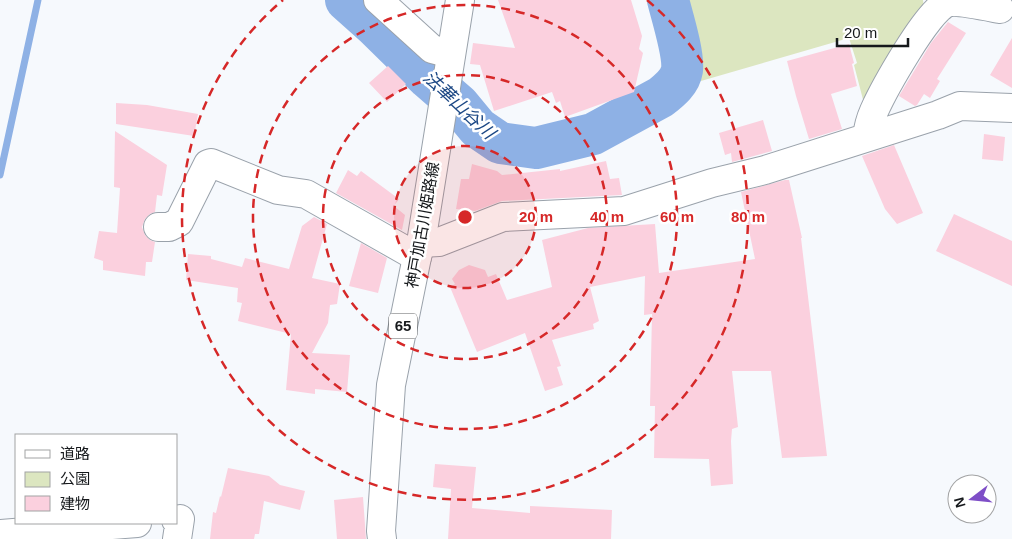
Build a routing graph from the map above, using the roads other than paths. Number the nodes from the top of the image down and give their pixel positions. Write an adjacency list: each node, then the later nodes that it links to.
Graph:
1 (378, 0): 4 (street)
2 (460, 0): 4 (street, 神戸加古川姫路線 / 65)
3 (1005, 11): 6 (street)
4 (449, 67): 8 (street, 神戸加古川姫路線 / 65)
5 (1012, 108): 6 (street)
6 (867, 137): 8 (street)
7 (158, 227): 8 (street)
8 (419, 250): 13 (street, 神戸加古川姫路線 / 65)
9 (178, 520): 12 (street)
10 (125, 524): 11 (street)
11 (0, 534)
12 (177, 539)
13 (382, 539)

